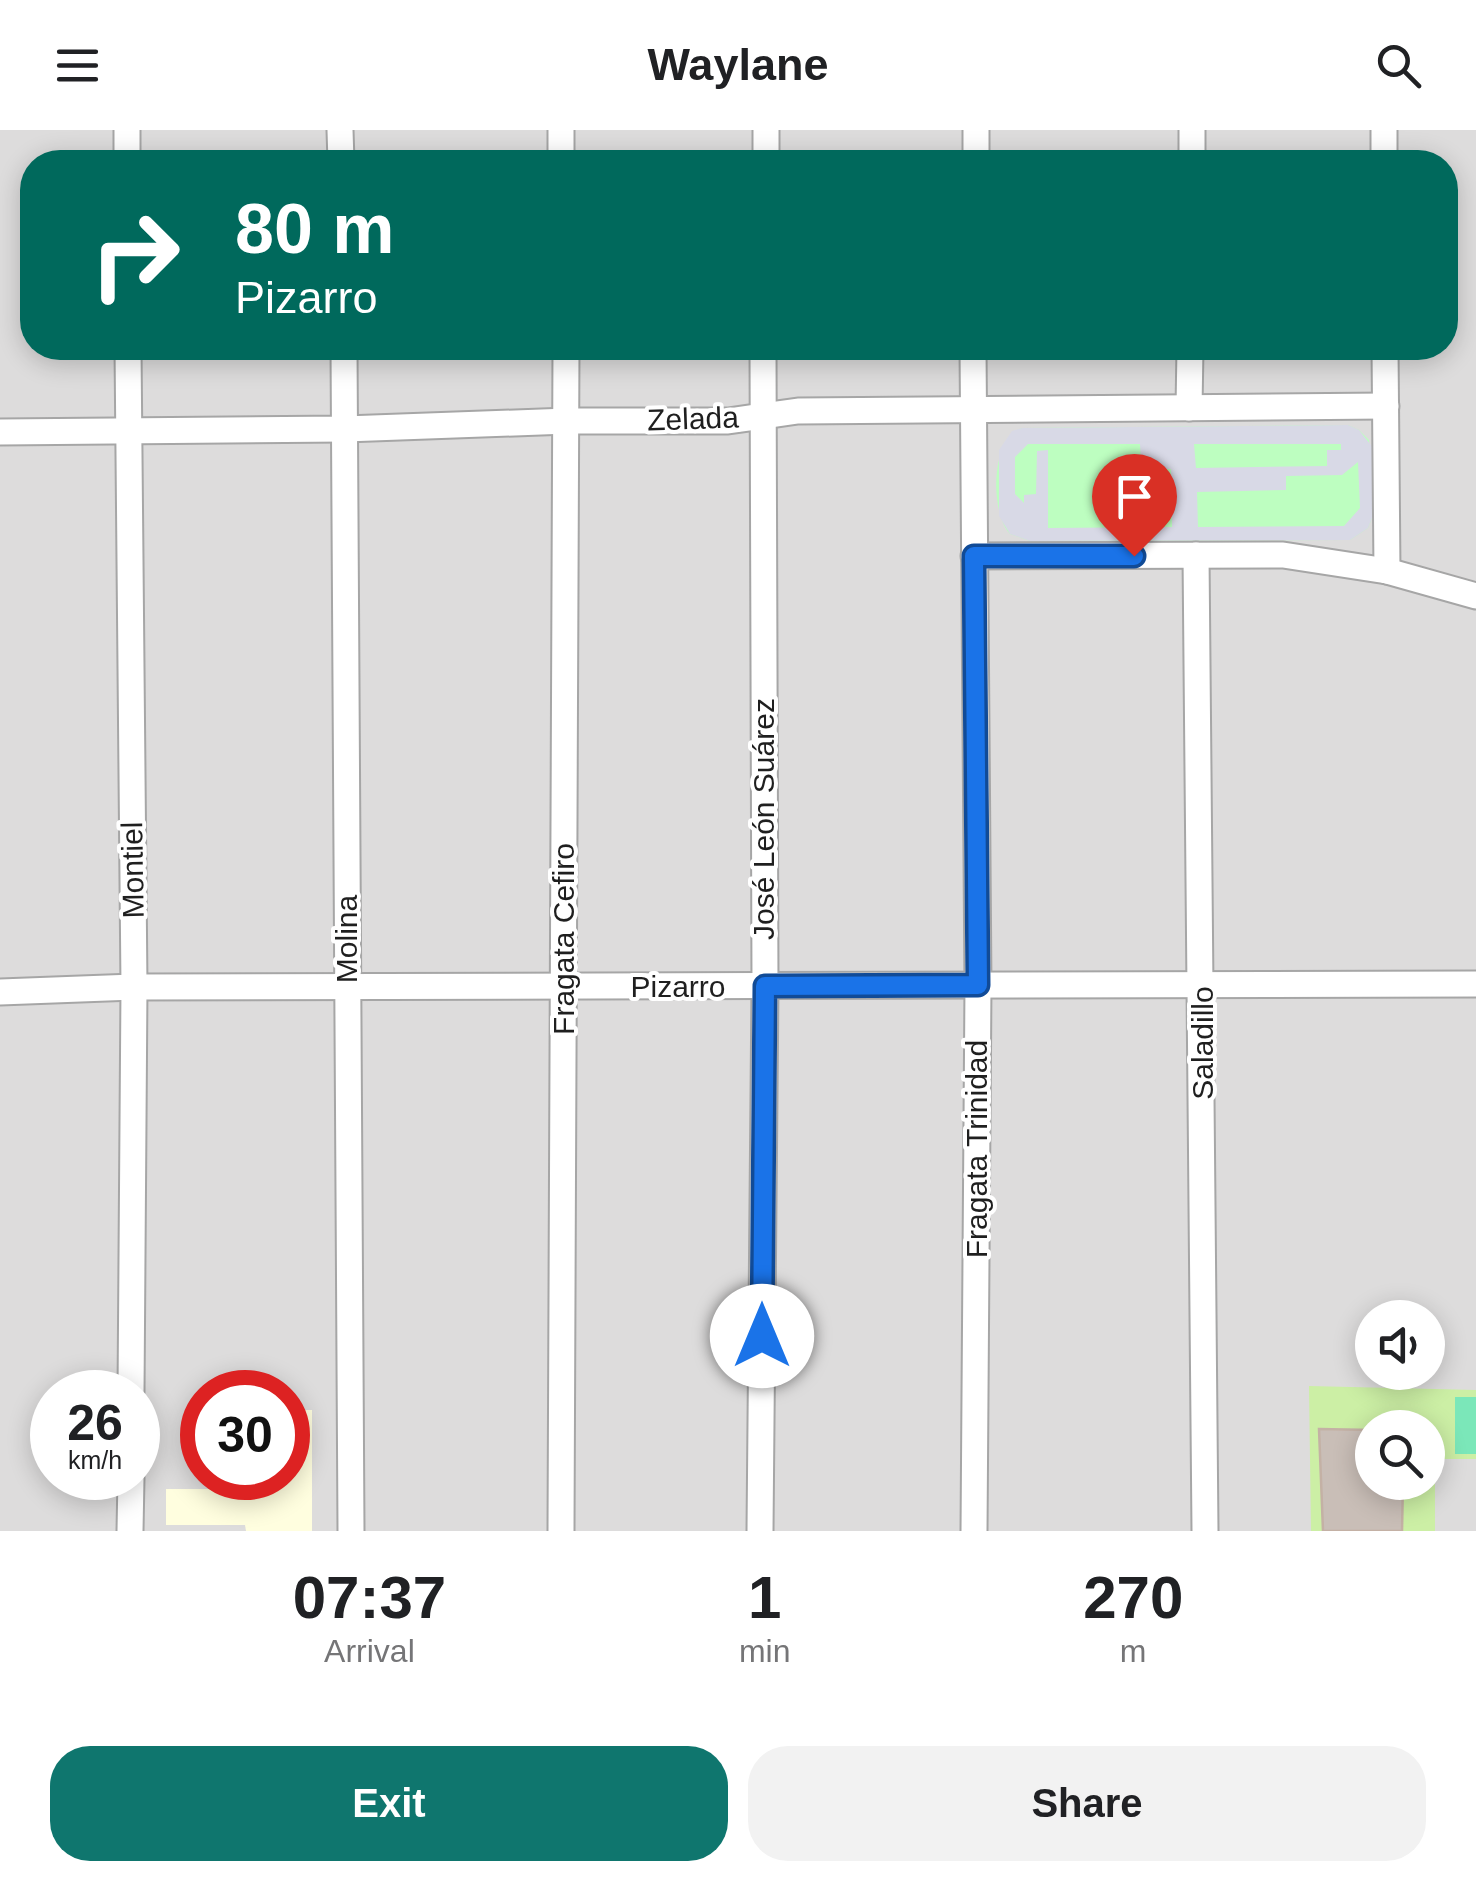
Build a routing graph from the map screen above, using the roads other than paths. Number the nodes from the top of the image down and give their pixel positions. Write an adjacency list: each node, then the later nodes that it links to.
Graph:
1 (128, 360): 15 (street, Montiel)
2 (344, 360): 13 (street, Molina)
3 (566, 360): 12 (street, Fragata Cefiro)
4 (763, 360): 11 (street, José León Suárez)
5 (973, 360): 10 (street, Fragata Trinidad)
6 (1190, 360): 9 (street)
7 (1385, 360): 8 (street)
8 (1386, 406): 9 (street, Zelada); 18 (street)
9 (1189, 408): 10 (street, Zelada)
10 (972, 410): 11 (street, Zelada); 17 (street, Fragata Trinidad)
11 (762, 416): 12 (street, Zelada); 23 (street, José León Suárez)
12 (568, 421): 13 (street, Zelada); 25 (street, Fragata Cefiro)
13 (345, 429): 15 (street, Zelada); 24 (street, Molina)
14 (0, 432): 15 (street, Zelada)
15 (128, 432): 26 (street, Montiel)
16 (1196, 555): 17 (street); 18 (street); 20 (street, Saladillo)
17 (974, 556): 22 (street, Fragata Trinidad)
18 (1387, 571): 19 (street)
19 (1476, 596)
20 (1203, 984): 21 (street, Pizarro); 22 (street, Pizarro); 35 (street, Saladillo)
21 (1476, 984)
22 (978, 985): 23 (street, Pizarro); 34 (street, Fragata Trinidad)
23 (765, 986): 25 (street, Pizarro); 33 (street, José León Suárez)
24 (348, 987): 25 (street, Pizarro); 26 (street, Pizarro); 31 (street, Molina)
25 (564, 987): 32 (street, Fragata Cefiro)
26 (134, 988): 27 (street, Pizarro); 28 (street, Montiel)
27 (0, 992)
28 (132, 1370)
29 (131, 1500): 30 (street)
30 (130, 1531)
31 (351, 1531)
32 (561, 1531)
33 (760, 1531)
34 (974, 1531)
35 (1205, 1531)

